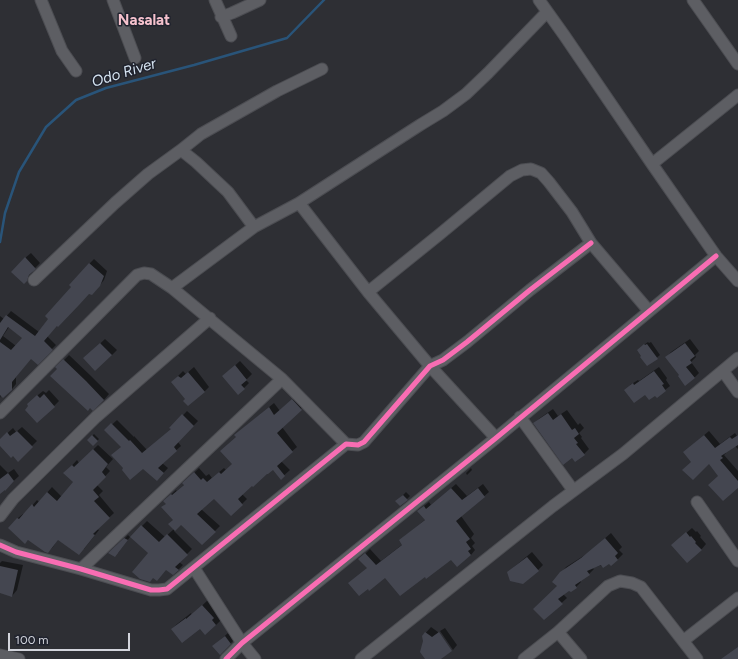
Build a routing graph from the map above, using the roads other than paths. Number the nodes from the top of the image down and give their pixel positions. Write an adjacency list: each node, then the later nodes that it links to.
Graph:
1 (41, 0): 13 (street)
2 (113, 0): 10 (street)
3 (215, 0): 8 (street)
4 (260, 0): 8 (street)
5 (539, 0): 7 (street)
6 (693, 0): 11 (street)
7 (547, 12): 16 (street); 17 (street)
8 (222, 17): 9 (street)
9 (231, 36)
10 (135, 58)
11 (738, 64)
12 (322, 69): 15 (street)
13 (76, 71)
14 (738, 95): 16 (street)
15 (181, 150): 18 (street); 21 (street)
16 (652, 164): 20 (street)
17 (299, 203): 18 (street); 24 (street)
18 (254, 227): 23 (street)
19 (590, 243): 24 (street); 25 (street); 28 (street)
20 (716, 256): 22 (street); 25 (street)
21 (34, 280)
22 (738, 281)
23 (172, 288): 26 (street); 32 (street)
24 (368, 292): 28 (street)
25 (649, 311): 33 (street)
26 (210, 318): 30 (street); 38 (street)
27 (738, 358): 29 (street)
28 (430, 366): 34 (street); 35 (street)
29 (723, 371): 31 (street); 36 (street)
30 (282, 379): 35 (street); 42 (street)
31 (738, 392)
32 (0, 413)
33 (520, 417): 34 (street); 36 (street)
34 (496, 438): 46 (street)
35 (346, 444): 41 (street)
36 (573, 490): 51 (street)
37 (697, 502): 40 (street)
38 (0, 516)
39 (0, 545): 42 (street)
40 (738, 561)
41 (194, 568): 42 (street); 46 (street)
42 (81, 569)
43 (738, 598): 45 (street)
44 (558, 632): 45 (street); 52 (street); 53 (street)
45 (683, 641): 54 (street)
46 (242, 643): 49 (street); 50 (street)
47 (0, 655): 48 (street)
48 (19, 659)
49 (226, 659)
50 (255, 659)
51 (361, 659)
52 (524, 659)
53 (581, 659)
54 (697, 659)

